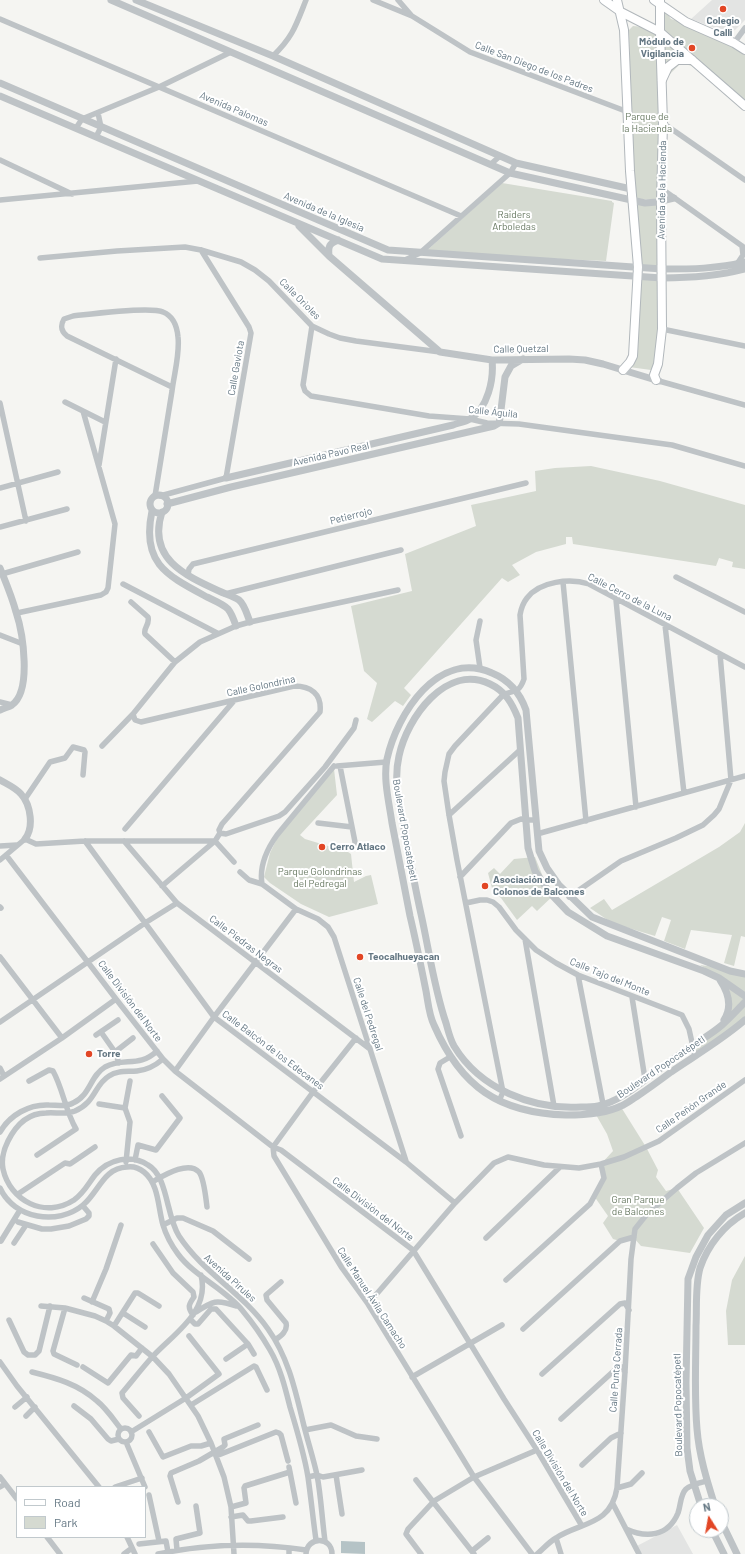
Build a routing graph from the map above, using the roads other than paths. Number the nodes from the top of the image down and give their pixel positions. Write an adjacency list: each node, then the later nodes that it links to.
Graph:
1 (136, 0): 17 (street)
2 (306, 0): 17 (street)
3 (373, 0): 10 (street, Calle San Diego de los Padres)
4 (398, 0): 10 (street)
5 (604, 0): 9 (main road)
6 (617, 0): 9 (main road)
7 (114, 1): 16 (street)
8 (658, 2): 13 (main road, Avenida de la Hacienda); 14 (main road)
9 (621, 12): 13 (main road); 24 (main road)
10 (412, 16): 24 (street, Calle San Diego de los Padres)
11 (0, 19): 21 (street, Avenida Palomas)
12 (745, 28): 14 (street)
13 (660, 32): 18 (main road); 19 (main road, Avenida de la Hacienda)
14 (734, 43): 15 (main road)
15 (745, 50)
16 (231, 52): 21 (street); 33 (street)
17 (273, 56): 31 (street)
18 (692, 60): 19 (main road); 23 (main road)
19 (662, 80): 27 (main road, Avenida de la Hacienda)
20 (0, 84): 26 (street, Avenida de la Iglesia)
21 (159, 87): 25 (street); 46 (street, Avenida Palomas)
22 (0, 96): 29 (street, Avenida de la Iglesia)
23 (745, 106)
24 (628, 112): 38 (main road)
25 (98, 113): 26 (street); 28 (street)
26 (82, 119): 28 (street, Avenida de la Iglesia); 29 (street)
27 (663, 123): 36 (street); 39 (main road, Avenida de la Hacienda)
28 (101, 127): 30 (street); 45 (street, Avenida de la Iglesia)
29 (76, 128): 30 (street, Avenida de la Iglesia)
30 (96, 137): 37 (street, Avenida de la Iglesia)
31 (500, 156): 33 (street); 34 (street)
32 (0, 160): 40 (street)
33 (491, 164): 35 (street)
34 (516, 164): 35 (street); 38 (street)
35 (510, 172): 43 (street); 46 (street)
36 (745, 180)
37 (198, 181): 40 (street); 47 (street, Avenida de la Iglesia)
38 (631, 189): 43 (main road)
39 (662, 190): 41 (street); 44 (main road, Avenida de la Hacienda)
40 (73, 194): 42 (street)
41 (674, 198): 44 (street); 49 (street)
42 (0, 200)
43 (631, 200): 44 (street); 59 (main road)
44 (662, 201): 60 (main road, Avenida de la Hacienda)
45 (301, 213): 47 (street); 51 (street, Avenida de la Iglesia)
46 (461, 216): 52 (street)
47 (297, 224): 48 (street, Avenida de la Iglesia); 53 (street)
48 (338, 240): 53 (street); 55 (street, Avenida de la Iglesia)
49 (743, 247): 58 (street)
50 (200, 250): 54 (street, Calle Orioles); 64 (street, Calle Orioles); 84 (street, Calle Gaviota)
51 (390, 250): 52 (street, Avenida de la Iglesia); 55 (street)
52 (420, 253): 56 (street); 59 (street, Avenida de la Iglesia)
53 (328, 256): 67 (street)
54 (40, 258)
55 (384, 259): 56 (street, Avenida de la Iglesia)
56 (403, 261): 62 (street, Avenida de la Iglesia)
57 (745, 262): 58 (street, Avenida de la Iglesia)
58 (737, 264): 60 (street, Avenida de la Iglesia)
59 (638, 267): 60 (street, Avenida de la Iglesia); 62 (main road)
60 (662, 269): 63 (main road, Avenida de la Hacienda)
61 (745, 269): 63 (street, Avenida de la Iglesia)
62 (637, 276): 63 (street, Avenida de la Iglesia); 71 (main road)
63 (662, 278): 65 (main road, Avenida de la Hacienda)
64 (312, 326): 67 (street, Calle Orioles); 78 (street, Calle Águila)
65 (662, 329): 66 (street); 72 (main road, Avenida de la Hacienda)
66 (745, 346)
67 (440, 352): 70 (street, Calle Quetzal)
68 (116, 359): 73 (street); 73 (street); 79 (street)
69 (523, 359): 70 (street, Calle Quetzal); 71 (street, Calle Quetzal); 80 (street)
70 (492, 360): 78 (street)
71 (623, 370): 72 (street, Calle Quetzal)
72 (657, 380): 76 (street, Calle Quetzal)
73 (172, 386): 88 (street)
74 (65, 402): 77 (street)
75 (0, 403): 85 (street)
76 (745, 406)
77 (83, 411): 79 (street); 82 (street)
78 (470, 419): 80 (street, Calle Águila); 84 (street, Avenida Pavo Real)
79 (105, 422): 82 (street)
80 (499, 422): 81 (street, Calle Águila); 89 (street, Avenida Pavo Real)
81 (745, 466)
82 (99, 469): 106 (street)
83 (58, 472): 85 (street)
84 (226, 478): 88 (street, Avenida Pavo Real)
85 (17, 483): 87 (street); 93 (street)
86 (526, 483): 98 (street, Petierrojo)
87 (0, 488)
88 (158, 496): 89 (street); 91 (street)
89 (167, 504): 92 (street)
90 (67, 509): 93 (street)
91 (152, 511): 92 (street); 111 (street)
92 (162, 512): 98 (street)
93 (26, 521): 94 (street)
94 (0, 527)
95 (401, 550): 103 (street)
96 (78, 552): 97 (street)
97 (1, 571): 106 (street)
98 (188, 575): 103 (street)
99 (676, 577): 107 (street)
100 (563, 582): 104 (street, Calle Cerro de la Luna); 119 (street, Calle Cerro de la Luna); 146 (street)
101 (123, 584): 112 (street)
102 (398, 590): 109 (street)
103 (224, 594): 109 (street)
104 (616, 600): 110 (street, Calle Cerro de la Luna); 142 (street)
105 (131, 602): 116 (street)
106 (17, 612): 114 (street)
107 (745, 612)
108 (480, 621): 118 (street)
109 (250, 622): 111 (street)
110 (665, 625): 115 (street, Calle Cerro de la Luna); 138 (street)
111 (236, 626): 112 (street)
112 (217, 634): 116 (street)
113 (0, 635): 114 (street)
114 (23, 644): 123 (street)
115 (720, 654): 117 (street, Calle Cerro de la Luna); 137 (street)
116 (175, 662): 125 (street)
117 (745, 667)
118 (480, 668): 119 (street, Boulevard Popocatépetl); 129 (street, Boulevard Popocatépetl)
119 (516, 691): 120 (street); 145 (street, Boulevard Popocatépetl)
120 (504, 694): 128 (street, Boulevard Popocatépetl); 130 (street, Boulevard Popocatépetl); 143 (street)
121 (0, 702): 123 (street)
122 (234, 702): 125 (street, Calle Golondrina); 149 (street); 150 (street, Calle Golondrina)
123 (12, 705): 124 (street)
124 (0, 710)
125 (133, 714): 127 (street)
126 (356, 720): 133 (street)
127 (102, 746)
128 (520, 750): 143 (street); 144 (street, Boulevard Popocatépetl)
129 (388, 752): 130 (street); 131 (street, Boulevard Popocatépetl)
130 (399, 756): 139 (street, Boulevard Popocatépetl)
131 (386, 762): 132 (street); 140 (street, Boulevard Popocatépetl)
132 (337, 766): 133 (street); 148 (street); 166 (street)
133 (325, 767): 150 (street)
134 (83, 775): 141 (street)
135 (745, 776): 137 (street)
136 (0, 780): 141 (street)
137 (731, 780): 138 (street); 168 (street)
138 (684, 793): 142 (street)
139 (398, 796): 140 (street); 212 (street, Boulevard Popocatépetl)
140 (388, 797): 199 (street, Boulevard Popocatépetl)
141 (25, 799): 152 (street)
142 (636, 807): 146 (street)
143 (449, 815): 165 (street)
144 (526, 820): 145 (street); 160 (street, Boulevard Popocatépetl); 165 (street)
145 (536, 820): 151 (street, Boulevard Popocatépetl)
146 (586, 821): 151 (street)
147 (318, 823): 148 (street)
148 (352, 827): 158 (street)
149 (125, 829)
150 (220, 833): 155 (street, Calle Golondrina)
151 (537, 834): 159 (street, Boulevard Popocatépetl)
152 (25, 840): 153 (street); 156 (street)
153 (85, 841): 154 (street); 172 (street, Calle Balcón de los Edecanes)
154 (124, 841): 155 (street); 167 (street, Calle Piedras Negras)
155 (215, 841): 163 (street); 167 (street, Calle Golondrina)
156 (18, 845): 157 (street); 161 (street)
157 (0, 846)
158 (356, 847)
159 (539, 850): 160 (street); 168 (street, Boulevard Popocatépetl)
160 (530, 852): 179 (street, Boulevard Popocatépetl)
161 (6, 855): 162 (street); 175 (street, Calle División del Norte)
162 (0, 860)
163 (234, 862)
164 (240, 872): 166 (street, Calle del Pedregal)
165 (460, 877): 170 (street)
166 (262, 884): 171 (street, Calle del Pedregal)
167 (162, 886): 169 (street, Calle Piedras Negras)
168 (569, 896): 177 (street, Boulevard Popocatépetl)
169 (177, 903): 172 (street); 176 (street, Calle Piedras Negras)
170 (466, 903): 173 (street, Calle Tajo del Monte); 212 (street)
171 (296, 909): 176 (street); 195 (street, Calle del Pedregal)
172 (144, 923): 175 (street); 185 (street, Calle Balcón de los Edecanes)
173 (525, 939): 178 (street, Calle Tajo del Monte); 217 (street)
174 (0, 957): 182 (street)
175 (89, 962): 182 (street); 183 (street, Calle División del Norte)
176 (256, 963): 185 (street); 193 (street, Calle Piedras Negras)
177 (745, 974)
178 (578, 975): 181 (street, Calle Tajo del Monte); 218 (street)
179 (719, 978): 180 (street, Boulevard Popocatépetl); 190 (street)
180 (745, 996)
181 (632, 997): 194 (street, Calle Tajo del Monte); 207 (street)
182 (32, 999): 188 (street); 191 (street)
183 (116, 999): 191 (street); 196 (street, Calle División del Norte)
184 (745, 1002): 190 (street, Boulevard Popocatépetl)
185 (214, 1017): 205 (street); 211 (street, Calle Balcón de los Edecanes)
186 (118, 1020): 197 (street)
187 (745, 1020): 189 (street, Boulevard Popocatépetl)
188 (0, 1022)
189 (742, 1025): 198 (street, Boulevard Popocatépetl)
190 (721, 1026): 194 (street, Boulevard Popocatépetl)
191 (62, 1038): 206 (street)
192 (133, 1038): 197 (street)
193 (356, 1038): 195 (street, Calle Piedras Negras); 211 (street)
194 (693, 1045): 198 (street, Calle Tajo del Monte); 207 (street, Boulevard Popocatépetl)
195 (370, 1049): 229 (street, Calle del Pedregal)
196 (157, 1051): 200 (street, Calle División del Norte); 202 (street)
197 (115, 1052): 201 (street)
198 (696, 1056): 218 (street, Boulevard Popocatépetl)
199 (450, 1057): 214 (street, Boulevard Popocatépetl); 222 (street)
200 (163, 1059): 204 (street); 205 (street, Calle División del Norte)
201 (118, 1062): 202 (street); 216 (street)
202 (136, 1062): 204 (street)
203 (0, 1068): 206 (street)
204 (137, 1071): 220 (street)
205 (176, 1071): 225 (street, Calle División del Norte)
206 (2, 1077)
207 (645, 1079): 218 (street, Boulevard Popocatépetl)
208 (29, 1081): 216 (street)
209 (130, 1081): 219 (street)
210 (744, 1081): 230 (street, Calle Peñón Grande)
211 (313, 1092): 225 (street); 229 (street, Calle Balcón de los Edecanes)
212 (503, 1092): 214 (street); 217 (street, Boulevard Popocatépetl)
213 (162, 1096): 228 (street)
214 (499, 1101): 218 (street, Boulevard Popocatépetl)
215 (98, 1104): 219 (street)
216 (66, 1105): 220 (street); 221 (street)
217 (554, 1106): 218 (street, Boulevard Popocatépetl)
218 (604, 1107)
219 (125, 1108): 227 (street)
220 (68, 1113): 226 (street); 235 (street)
221 (0, 1132)
222 (461, 1136)
223 (745, 1142): 249 (street)
224 (95, 1147): 237 (street)
225 (273, 1147): 254 (street, Calle División del Norte); 261 (street, Calle Manuel Ávila Camacho)
226 (37, 1155)
227 (126, 1159): 228 (street); 231 (street); 237 (street)
228 (135, 1160): 233 (street)
229 (406, 1162): 238 (street, Calle Balcón de los Edecanes)
230 (601, 1164): 232 (street, Calle Peñón Grande); 257 (street)
231 (125, 1167): 234 (street); 240 (street)
232 (560, 1167): 238 (street, Calle Peñón Grande); 250 (street)
233 (160, 1178): 234 (street); 241 (street); 244 (street, Avenida Pirules)
234 (152, 1182): 248 (street, Avenida Pirules)
235 (10, 1186): 236 (street); 237 (street)
236 (1, 1190): 242 (street)
237 (18, 1194)
238 (455, 1203): 254 (street)
239 (745, 1203): 317 (street, Boulevard Popocatépetl)
240 (83, 1206): 242 (street); 246 (street)
241 (207, 1206)
242 (20, 1210): 251 (street)
243 (745, 1213): 315 (street, Boulevard Popocatépetl)
244 (171, 1221): 248 (street); 255 (street); 277 (street, Avenida Pirules)
245 (18, 1222): 246 (street)
246 (26, 1225): 252 (street)
247 (121, 1225): 260 (street)
248 (163, 1225): 256 (street, Avenida Pirules)
249 (634, 1236): 267 (street, Calle Punta Cerrada); 275 (street)
250 (486, 1238)
251 (0, 1240)
252 (14, 1243)
253 (153, 1244): 269 (street)
254 (413, 1250): 261 (street); 279 (street, Calle División del Norte)
255 (249, 1259)
256 (200, 1275): 266 (street, Avenida Pirules); 269 (street)
257 (506, 1280)
258 (281, 1282): 277 (street)
259 (84, 1298): 260 (street)
260 (92, 1302): 271 (street)
261 (368, 1304): 290 (street, Calle Manuel Ávila Camacho)
262 (40, 1306): 263 (street)
263 (50, 1306): 265 (street); 270 (street)
264 (159, 1306): 268 (street)
265 (65, 1308): 271 (street); 285 (street)
266 (241, 1308): 269 (street); 322 (street, Avenida Pirules)
267 (629, 1310): 288 (street, Calle Punta Cerrada); 289 (street)
268 (123, 1313): 273 (street); 274 (street)
269 (193, 1315): 278 (street); 282 (street)
270 (9, 1320)
271 (106, 1321): 273 (street)
272 (502, 1325): 279 (street)
273 (114, 1326): 280 (street)
274 (145, 1327)
275 (523, 1329)
276 (189, 1336): 293 (street)
277 (275, 1340): 303 (street, Avenida Pirules)
278 (248, 1344): 281 (street); 283 (street)
279 (470, 1344): 290 (street); 311 (street, Calle División del Norte)
280 (142, 1348): 282 (street); 286 (street)
281 (254, 1354)
282 (153, 1357): 293 (street); 299 (street)
283 (226, 1359)
284 (0, 1362): 292 (street)
285 (77, 1365)
286 (83, 1367)
287 (32, 1372): 302 (street)
288 (625, 1372): 300 (street); 306 (street, Calle Punta Cerrada)
289 (542, 1374)
290 (412, 1377): 323 (street, Calle Manuel Ávila Camacho)
291 (267, 1390): 294 (street)
292 (27, 1397): 296 (street); 297 (street)
293 (186, 1398): 294 (street); 304 (street)
294 (191, 1405): 310 (street)
295 (74, 1406): 307 (street)
296 (15, 1407)
297 (35, 1408): 298 (street); 329 (street)
298 (26, 1416)
299 (139, 1416)
300 (560, 1419)
301 (258, 1425): 312 (street)
302 (121, 1429): 304 (street); 307 (street)
303 (305, 1430): 308 (street); 319 (street, Avenida Pirules)
304 (131, 1432): 309 (street)
305 (149, 1432): 310 (street)
306 (621, 1434): 313 (street); 332 (street, Calle Punta Cerrada)
307 (119, 1439): 309 (street)
308 (377, 1439)
309 (126, 1442): 324 (street)
310 (211, 1443): 312 (street)
311 (537, 1450): 323 (street); 346 (street, Calle División del Norte)
312 (215, 1454): 314 (street); 338 (street); 342 (street)
313 (582, 1465)
314 (289, 1467): 339 (street); 342 (street)
315 (704, 1467): 317 (street); 326 (street, Boulevard Popocatépetl)
316 (362, 1470): 320 (street)
317 (690, 1471): 328 (street, Boulevard Popocatépetl)
318 (642, 1473): 332 (street)
319 (317, 1475): 320 (street); 322 (street); 356 (street, Avenida Pirules)
320 (336, 1475): 343 (street)
321 (0, 1477): 327 (street)
322 (308, 1477): 354 (street, Avenida Pirules)
323 (474, 1477): 337 (street); 372 (street, Calle Manuel Ávila Camacho)
324 (142, 1478): 330 (street); 331 (street)
325 (416, 1480): 337 (street)
326 (707, 1482): 328 (street); 336 (street, Boulevard Popocatépetl)
327 (2, 1485): 334 (street)
328 (693, 1485): 335 (street, Boulevard Popocatépetl); 347 (street)
329 (98, 1486)
330 (118, 1486)
331 (145, 1486)
332 (617, 1488): 340 (street, Calle Punta Cerrada)
333 (149, 1495): 355 (street)
334 (16, 1498)
335 (698, 1498)
336 (712, 1498)
337 (434, 1501): 364 (street); 371 (street)
338 (178, 1502)
339 (296, 1503)
340 (613, 1504): 346 (street); 347 (street)
341 (196, 1506): 360 (street)
342 (231, 1507): 344 (street)
343 (342, 1514)
344 (232, 1517): 345 (street); 358 (street)
345 (283, 1517)
346 (582, 1526): 351 (street)
347 (626, 1529): 375 (street)
348 (48, 1538): 365 (street)
349 (127, 1538): 359 (street)
350 (488, 1538): 364 (street)
351 (556, 1538): 373 (street); 374 (street)
352 (716, 1538): 376 (street)
353 (729, 1538): 377 (street)
354 (316, 1540): 356 (street); 363 (street)
355 (159, 1541): 357 (street); 362 (street)
356 (325, 1541): 370 (street)
357 (139, 1544)
358 (234, 1546): 360 (street); 361 (street); 369 (street)
359 (132, 1548): 366 (street); 367 (street)
360 (177, 1550): 362 (street)
361 (289, 1551): 363 (street)
362 (168, 1552): 368 (street)
363 (306, 1552)
364 (473, 1552)
365 (60, 1554)
366 (124, 1554)
367 (135, 1554)
368 (158, 1554)
369 (234, 1554)
370 (332, 1554)
371 (421, 1554)
372 (532, 1554)
373 (537, 1554)
374 (561, 1554)
375 (639, 1554)
376 (724, 1554)
377 (737, 1554)

